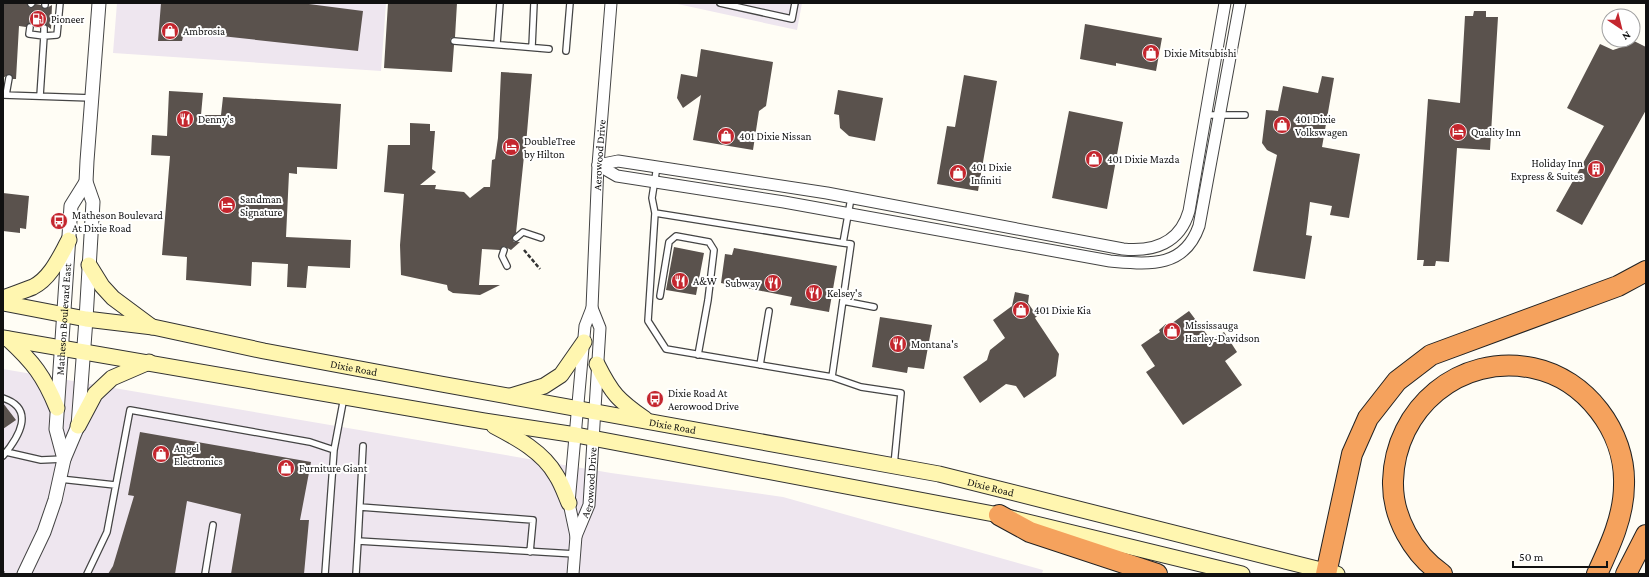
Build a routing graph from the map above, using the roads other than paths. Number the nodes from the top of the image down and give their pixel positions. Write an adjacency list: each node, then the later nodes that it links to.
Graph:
1 (60, 3): 13 (lane)
2 (100, 3): 22 (street, Matheson Boulevard East)
3 (500, 3): 15 (lane)
4 (534, 3): 16 (lane)
5 (570, 3): 18 (lane)
6 (611, 3): 26 (street, Aerowood Drive)
7 (720, 3): 8 (lane)
8 (795, 3)
9 (1225, 3): 23 (street)
10 (1240, 3): 24 (street)
11 (30, 27): 13 (lane)
12 (44, 28): 13 (lane)
13 (44, 36): 21 (lane)
14 (454, 41): 15 (lane)
15 (497, 44): 16 (lane)
16 (532, 47): 17 (lane)
17 (549, 49)
18 (566, 51)
19 (6, 79): 20 (lane)
20 (5, 95): 21 (lane)
21 (40, 96): 22 (lane)
22 (92, 98): 29 (street, Matheson Boulevard East)
23 (1206, 115): 24 (lane); 39 (street)
24 (1218, 115): 25 (lane); 41 (street)
25 (1245, 115)
26 (598, 165): 27 (street); 28 (street); 50 (street, Aerowood Drive)
27 (657, 166): 28 (lane); 30 (street)
28 (655, 181): 31 (lane); 32 (street)
29 (86, 182): 37 (street, Matheson Boulevard East); 42 (street, Matheson Boulevard East)
30 (851, 198): 32 (lane); 33 (street)
31 (655, 213): 38 (lane); 59 (lane)
32 (849, 214): 34 (street); 38 (lane)
33 (981, 222): 34 (lane); 39 (street)
34 (977, 237): 41 (street)
35 (516, 238): 36 (lane)
36 (541, 238)
37 (69, 240): 46 (main road); 52 (street, Matheson Boulevard East)
38 (844, 243): 47 (lane)
39 (1114, 247): 41 (lane)
40 (504, 250): 43 (lane)
41 (1110, 261)
42 (89, 265): 53 (street, Matheson Boulevard East); 54 (main road)
43 (507, 266)
44 (1646, 271): 91 (highway)
45 (660, 296): 59 (lane)
46 (3, 298)
47 (843, 301): 49 (lane); 63 (lane)
48 (3, 303): 52 (main road, Dixie Road)
49 (874, 306)
50 (592, 308): 56 (street, Aerowood Drive); 61 (street, Aerowood Drive)
51 (769, 311): 62 (lane)
52 (64, 314): 53 (main road, Dixie Road); 57 (street, Matheson Boulevard East)
53 (86, 319): 54 (main road, Dixie Road); 58 (street, Matheson Boulevard East)
54 (153, 327): 65 (main road, Dixie Road)
55 (6, 338): 57 (main road); 67 (main road)
56 (584, 342): 65 (main road); 68 (street, Aerowood Drive)
57 (61, 347): 58 (main road); 67 (street, Matheson Boulevard East)
58 (83, 350): 60 (main road); 72 (street, Matheson Boulevard East)
59 (698, 355): 62 (lane)
60 (149, 362): 64 (main road); 72 (main road)
61 (597, 364): 69 (street, Aerowood Drive); 71 (main road)
62 (760, 365): 63 (lane)
63 (832, 377): 79 (lane)
64 (344, 397): 70 (main road); 76 (lane)
65 (509, 397): 68 (main road, Dixie Road)
66 (3, 398): 77 (lane)
67 (57, 408): 78 (street, Matheson Boulevard East)
68 (578, 408): 69 (main road, Dixie Road); 73 (street, Aerowood Drive)
69 (595, 411): 71 (main road, Dixie Road); 74 (street, Aerowood Drive)
70 (484, 421): 73 (main road); 82 (main road)
71 (649, 422): 79 (main road, Dixie Road)
72 (78, 426): 78 (street, Matheson Boulevard East)
73 (576, 435): 74 (main road); 82 (street, Aerowood Drive)
74 (593, 438): 84 (main road); 87 (street, Aerowood Drive)
75 (362, 446): 83 (lane)
76 (334, 450): 81 (lane); 95 (lane)
77 (4, 454): 78 (lane)
78 (64, 459): 80 (street, Matheson Boulevard East)
79 (894, 466): 91 (main road, Dixie Road)
80 (60, 479): 81 (lane); 92 (street, Matheson Boulevard East)
81 (115, 485): 93 (lane)
82 (569, 504): 87 (street, Aerowood Drive)
83 (360, 507): 88 (lane); 89 (lane)
84 (999, 515): 98 (highway); 99 (main road)
85 (213, 525): 94 (lane)
86 (1646, 535): 102 (highway)
87 (576, 536): 90 (street, Aerowood Drive)
88 (358, 542): 89 (lane); 96 (lane)
89 (530, 552): 90 (lane)
90 (575, 554): 97 (street, Aerowood Drive)
91 (1330, 573)
92 (24, 574)
93 (87, 574)
94 (205, 574)
95 (325, 574)
96 (356, 574)
97 (573, 574)
98 (1156, 574)
99 (1242, 574)
100 (1442, 574): 101 (highway)
101 (1597, 574)
102 (1626, 574)

